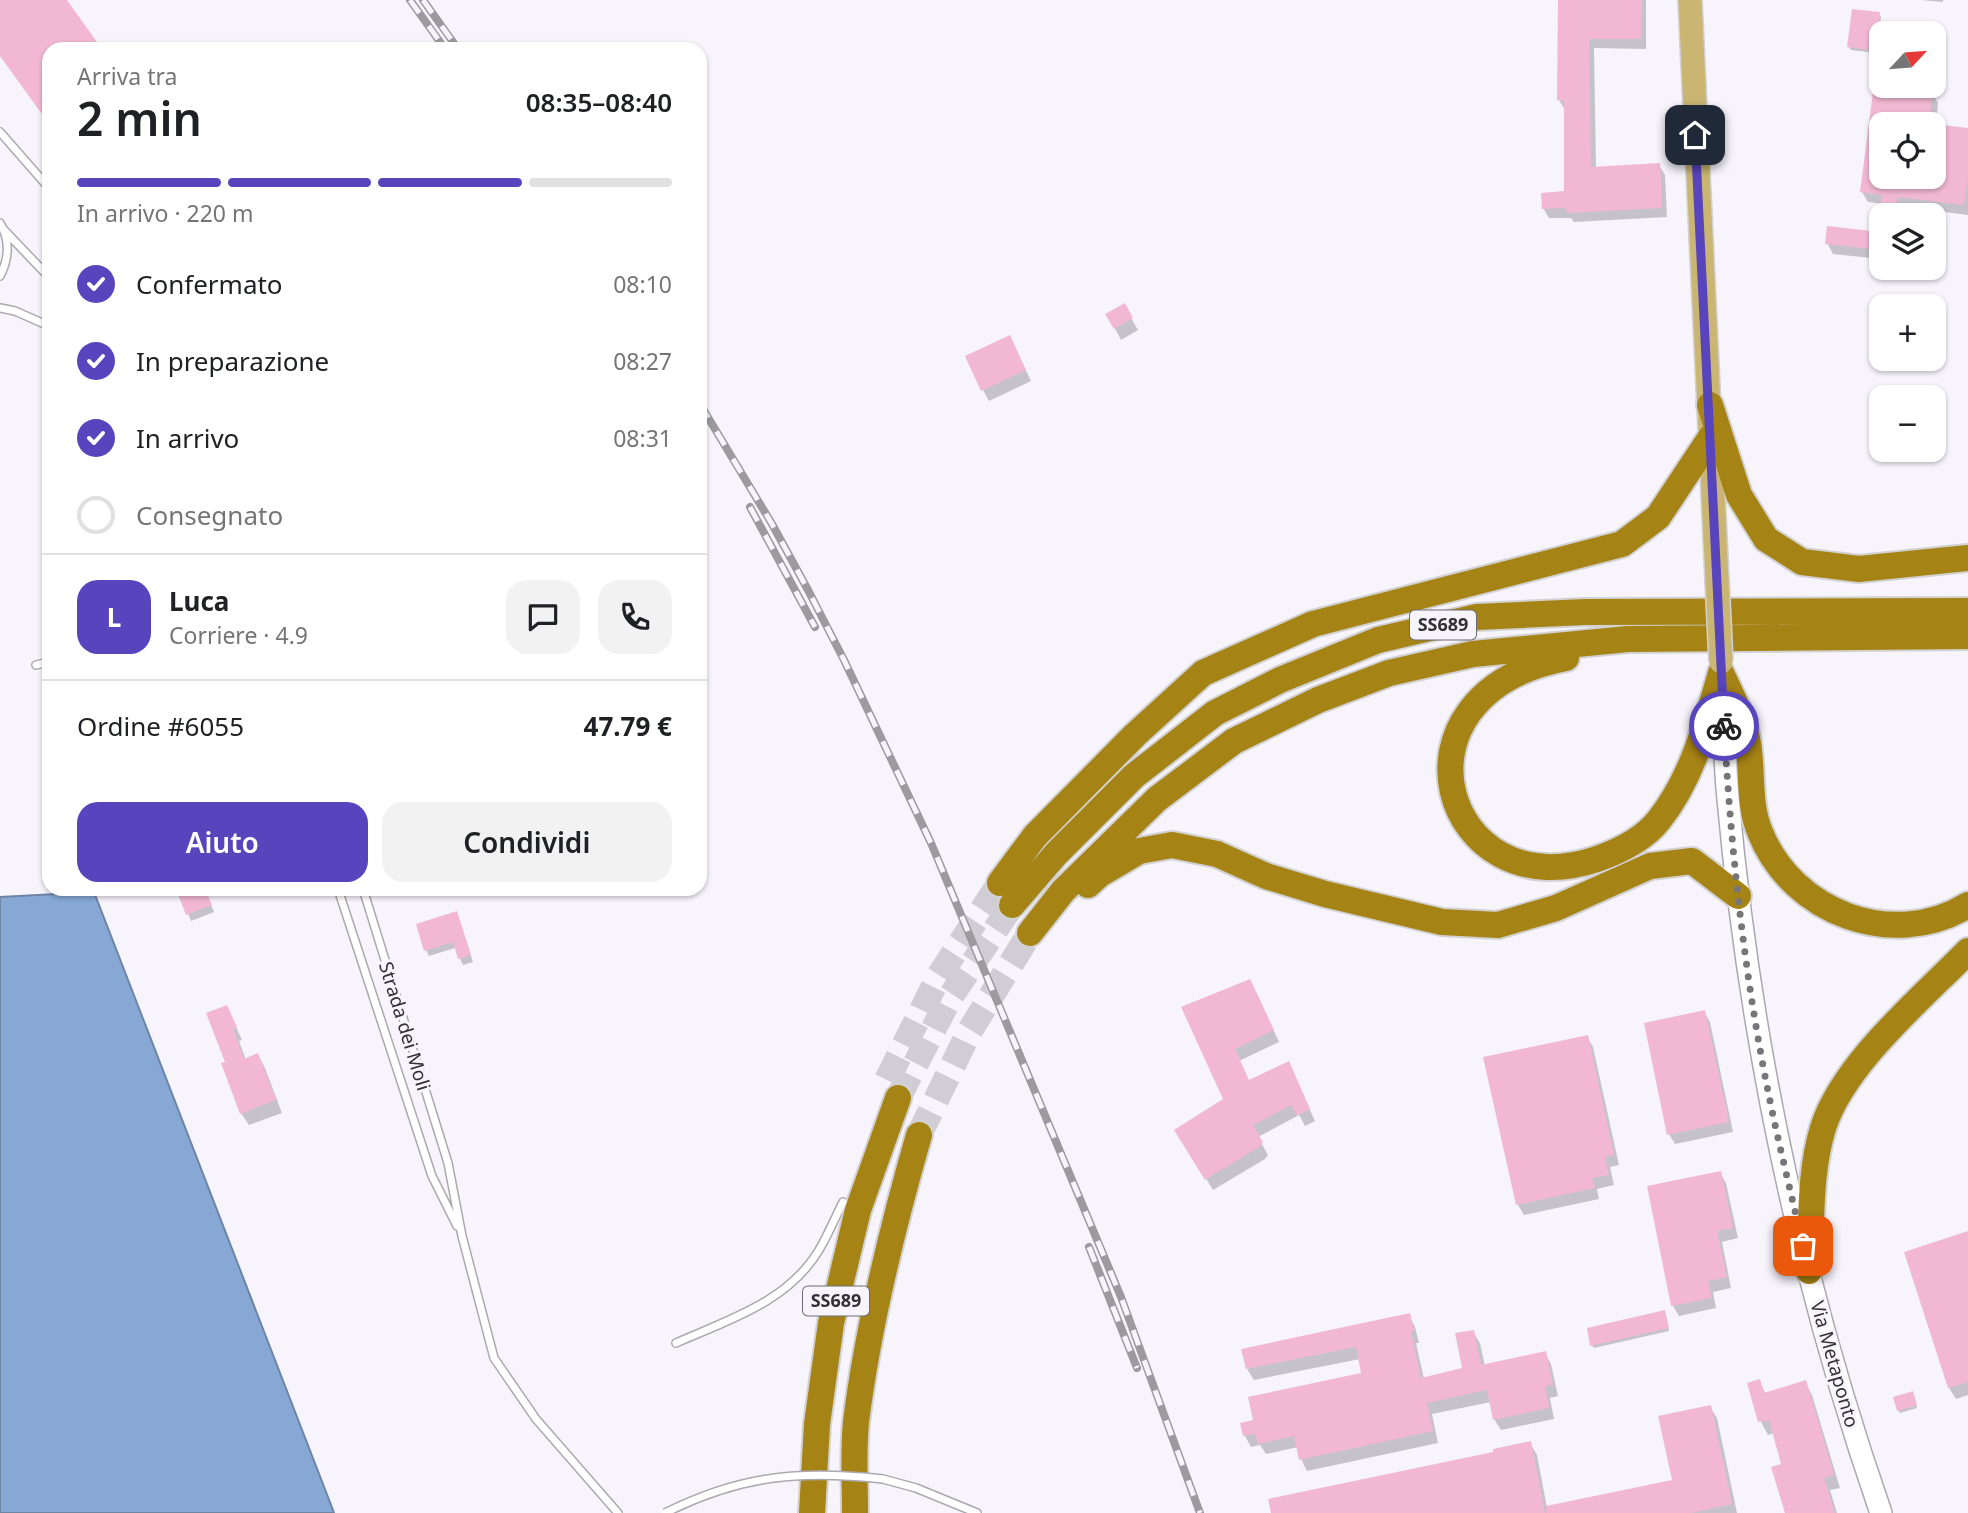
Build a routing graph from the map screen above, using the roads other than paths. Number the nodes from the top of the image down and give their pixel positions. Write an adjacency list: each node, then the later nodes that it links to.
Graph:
1 (1690, 0): 9 (main road)
2 (0, 132): 3 (lane)
3 (42, 180)
4 (2, 226): 5 (lane); 6 (lane)
5 (42, 269)
6 (0, 276)
7 (0, 307): 8 (lane)
8 (42, 323)
9 (1710, 405): 10 (main road); 11 (highway)
10 (1711, 437): 12 (highway, SS689); 19 (main road, bridge)
11 (1968, 558)
12 (1968, 611)
13 (1830, 636): 14 (highway, SS689); 15 (highway, SS689); 16 (highway)
14 (1968, 636)
15 (1628, 639): 19 (highway); 22 (highway, SS689)
16 (1968, 653)
17 (42, 664): 18 (lane)
18 (36, 665)
19 (1721, 668): 22 (main road, Via Metaponto); 23 (highway)
20 (340, 896): 27 (lane)
21 (365, 896): 27 (lane, Strada dei Moli)
22 (1738, 896): 28 (main road, Via Metaponto)
23 (1968, 905)
24 (1968, 951): 28 (highway)
25 (919, 1135): 34 (highway, SS689)
26 (843, 1202): 29 (highway); 29 (highway, SS689); 30 (lane)
27 (462, 1236): 31 (lane)
28 (1809, 1271): 36 (main road, Via Metaponto)
29 (831, 1323): 33 (highway, SS689)
30 (676, 1342)
31 (618, 1513)
32 (666, 1513): 35 (lane, bridge)
33 (812, 1513)
34 (855, 1513)
35 (978, 1513)
36 (1881, 1513)

